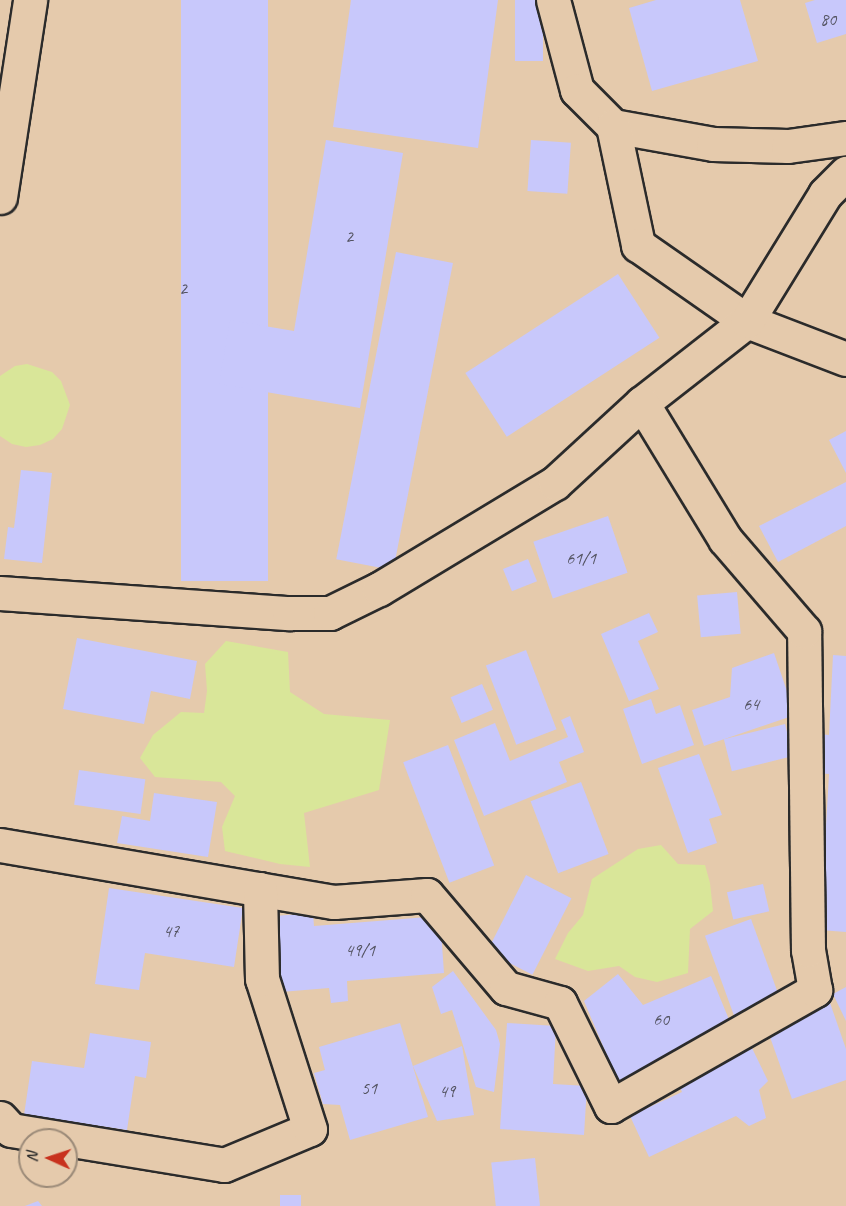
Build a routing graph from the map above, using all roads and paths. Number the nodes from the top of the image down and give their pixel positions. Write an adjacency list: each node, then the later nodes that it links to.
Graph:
1 (30, 0): 3 (street)
2 (553, 0): 4 (street)
3 (13, 35): 7 (street)
4 (613, 126): 5 (street); 8 (street)
5 (846, 138)
6 (846, 173): 8 (street)
7 (0, 197)
8 (747, 321): 9 (street); 10 (street)
9 (846, 359)
10 (642, 403): 11 (street); 13 (street)
11 (0, 593)
12 (0, 845): 13 (street)
13 (260, 889): 14 (street)
14 (0, 1118)

